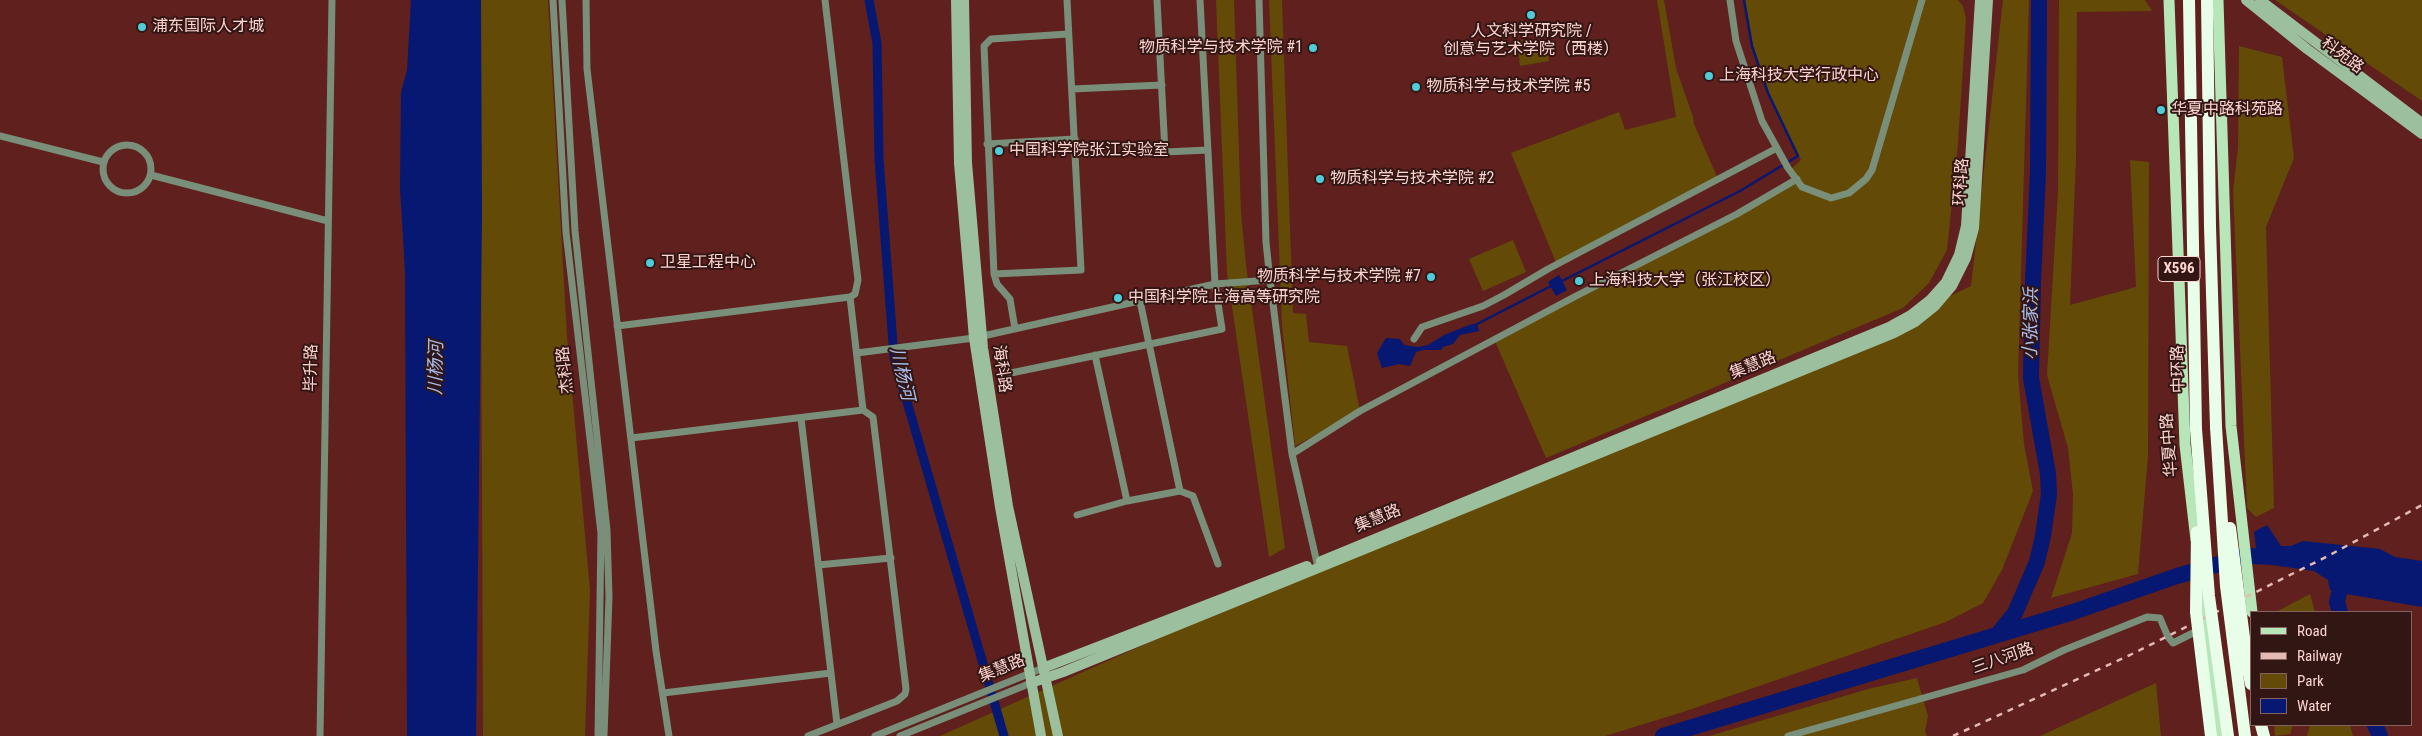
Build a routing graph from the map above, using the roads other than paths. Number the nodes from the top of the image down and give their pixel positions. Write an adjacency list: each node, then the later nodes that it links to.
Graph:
1 (332, 0): 35 (street, 毕升路)
2 (553, 0): 72 (street, 杰科路)
3 (562, 0): 73 (street, 杰科路)
4 (586, 0): 41 (street)
5 (825, 0): 39 (street)
6 (956, 0): 44 (street, 海科路)
7 (964, 0): 44 (street, 海科路)
8 (1067, 0): 22 (street)
9 (1157, 0): 23 (street)
10 (1200, 0): 31 (street)
11 (1258, 0): 37 (street)
12 (1730, 0): 30 (street)
13 (1922, 0): 34 (street)
14 (1980, 0): 43 (street, 环科路)
15 (1988, 0): 43 (street, 环科路)
16 (2169, 0): 64 (main road, 华夏中路 / X596, bridge)
17 (2189, 0): 55 (highway, 中环路, bridge)
18 (2207, 0): 52 (highway)
19 (2218, 0): 63 (main road)
20 (2246, 0): 26 (street, 科苑路)
21 (2260, 0): 25 (street, 科苑路)
22 (1068, 34): 24 (street); 29 (street)
23 (1162, 85): 24 (street); 31 (street)
24 (1072, 89): 28 (street)
25 (2422, 123)
26 (2422, 134)
27 (0, 136): 32 (street)
28 (1075, 139): 29 (street); 36 (street)
29 (987, 144): 36 (street)
30 (1777, 148): 34 (street); 45 (street)
31 (1208, 150): 38 (street)
32 (103, 162): 33 (street); 33 (street)
33 (151, 175): 35 (street)
34 (1797, 179): 54 (street)
35 (328, 221): 71 (street, 毕升路)
36 (994, 274): 42 (street)
37 (1270, 280): 38 (street); 54 (street)
38 (1215, 284): 40 (street); 46 (street)
39 (850, 297): 41 (street); 47 (street)
40 (1140, 301): 42 (street); 46 (street)
41 (617, 326): 53 (street)
42 (1015, 329): 44 (street)
43 (1892, 330): 60 (street, 集慧路); 66 (street, 集慧路)
44 (978, 337): 47 (street); 66 (street, 海科路); 68 (street, 海科路)
45 (1414, 339)
46 (1149, 344): 48 (street); 56 (street)
47 (857, 353): 50 (street)
48 (1095, 355): 49 (street); 57 (street)
49 (1011, 373)
50 (863, 410): 51 (street); 59 (street)
51 (801, 418): 53 (street); 62 (street)
52 (2216, 427): 67 (highway, bridge); 84 (highway, bridge)
53 (631, 438): 69 (street)
54 (1292, 454): 60 (street)
55 (2199, 490): 81 (highway, bridge); 83 (highway, 中环路, bridge)
56 (1180, 491): 57 (street); 61 (street)
57 (1127, 501): 58 (street)
58 (1077, 515)
59 (892, 558): 62 (street); 70 (street)
60 (1317, 562): 66 (street, 集慧路)
61 (1218, 564)
62 (818, 565): 65 (street)
63 (2252, 611)
64 (2206, 627): 80 (street, 三八河路); 82 (main road, 华夏中路 / X596)
65 (831, 673): 69 (street); 70 (street)
66 (1044, 673): 68 (street, 集慧路); 79 (street, 海科路)
67 (2250, 678)
68 (1030, 679): 76 (street, 集慧路); 77 (street, 集慧路); 78 (street, 海科路)
69 (663, 693): 74 (street)
70 (837, 724): 75 (street)
71 (320, 736)
72 (598, 736)
73 (604, 736)
74 (669, 736)
75 (808, 736)
76 (875, 736)
77 (900, 736)
78 (1042, 736)
79 (1058, 736)
80 (1788, 736)
81 (2211, 736)
82 (2219, 736)
83 (2228, 736)
84 (2245, 736)

